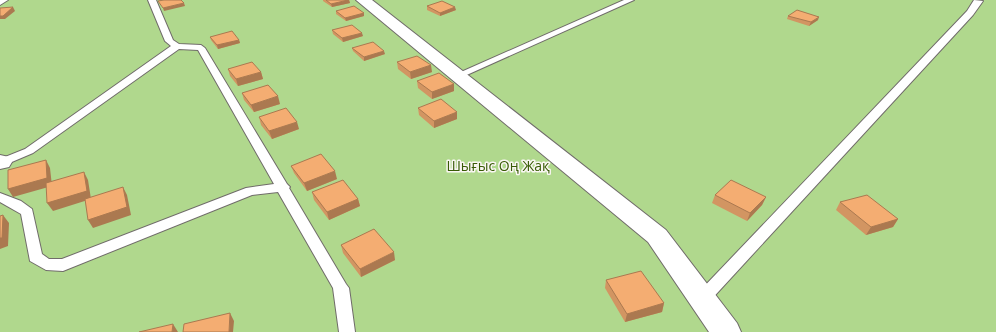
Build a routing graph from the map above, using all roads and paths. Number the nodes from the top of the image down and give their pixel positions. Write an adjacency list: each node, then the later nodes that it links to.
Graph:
1 (152, 0): 5 (lane)
2 (363, 0): 6 (street)
3 (630, 0): 6 (lane)
4 (978, 0): 10 (lane)
5 (176, 46): 7 (lane); 8 (lane)
6 (457, 76): 10 (street)
7 (0, 163)
8 (284, 187): 9 (lane); 11 (lane)
9 (0, 197)
10 (702, 299): 12 (street)
11 (347, 332)
12 (726, 332)

